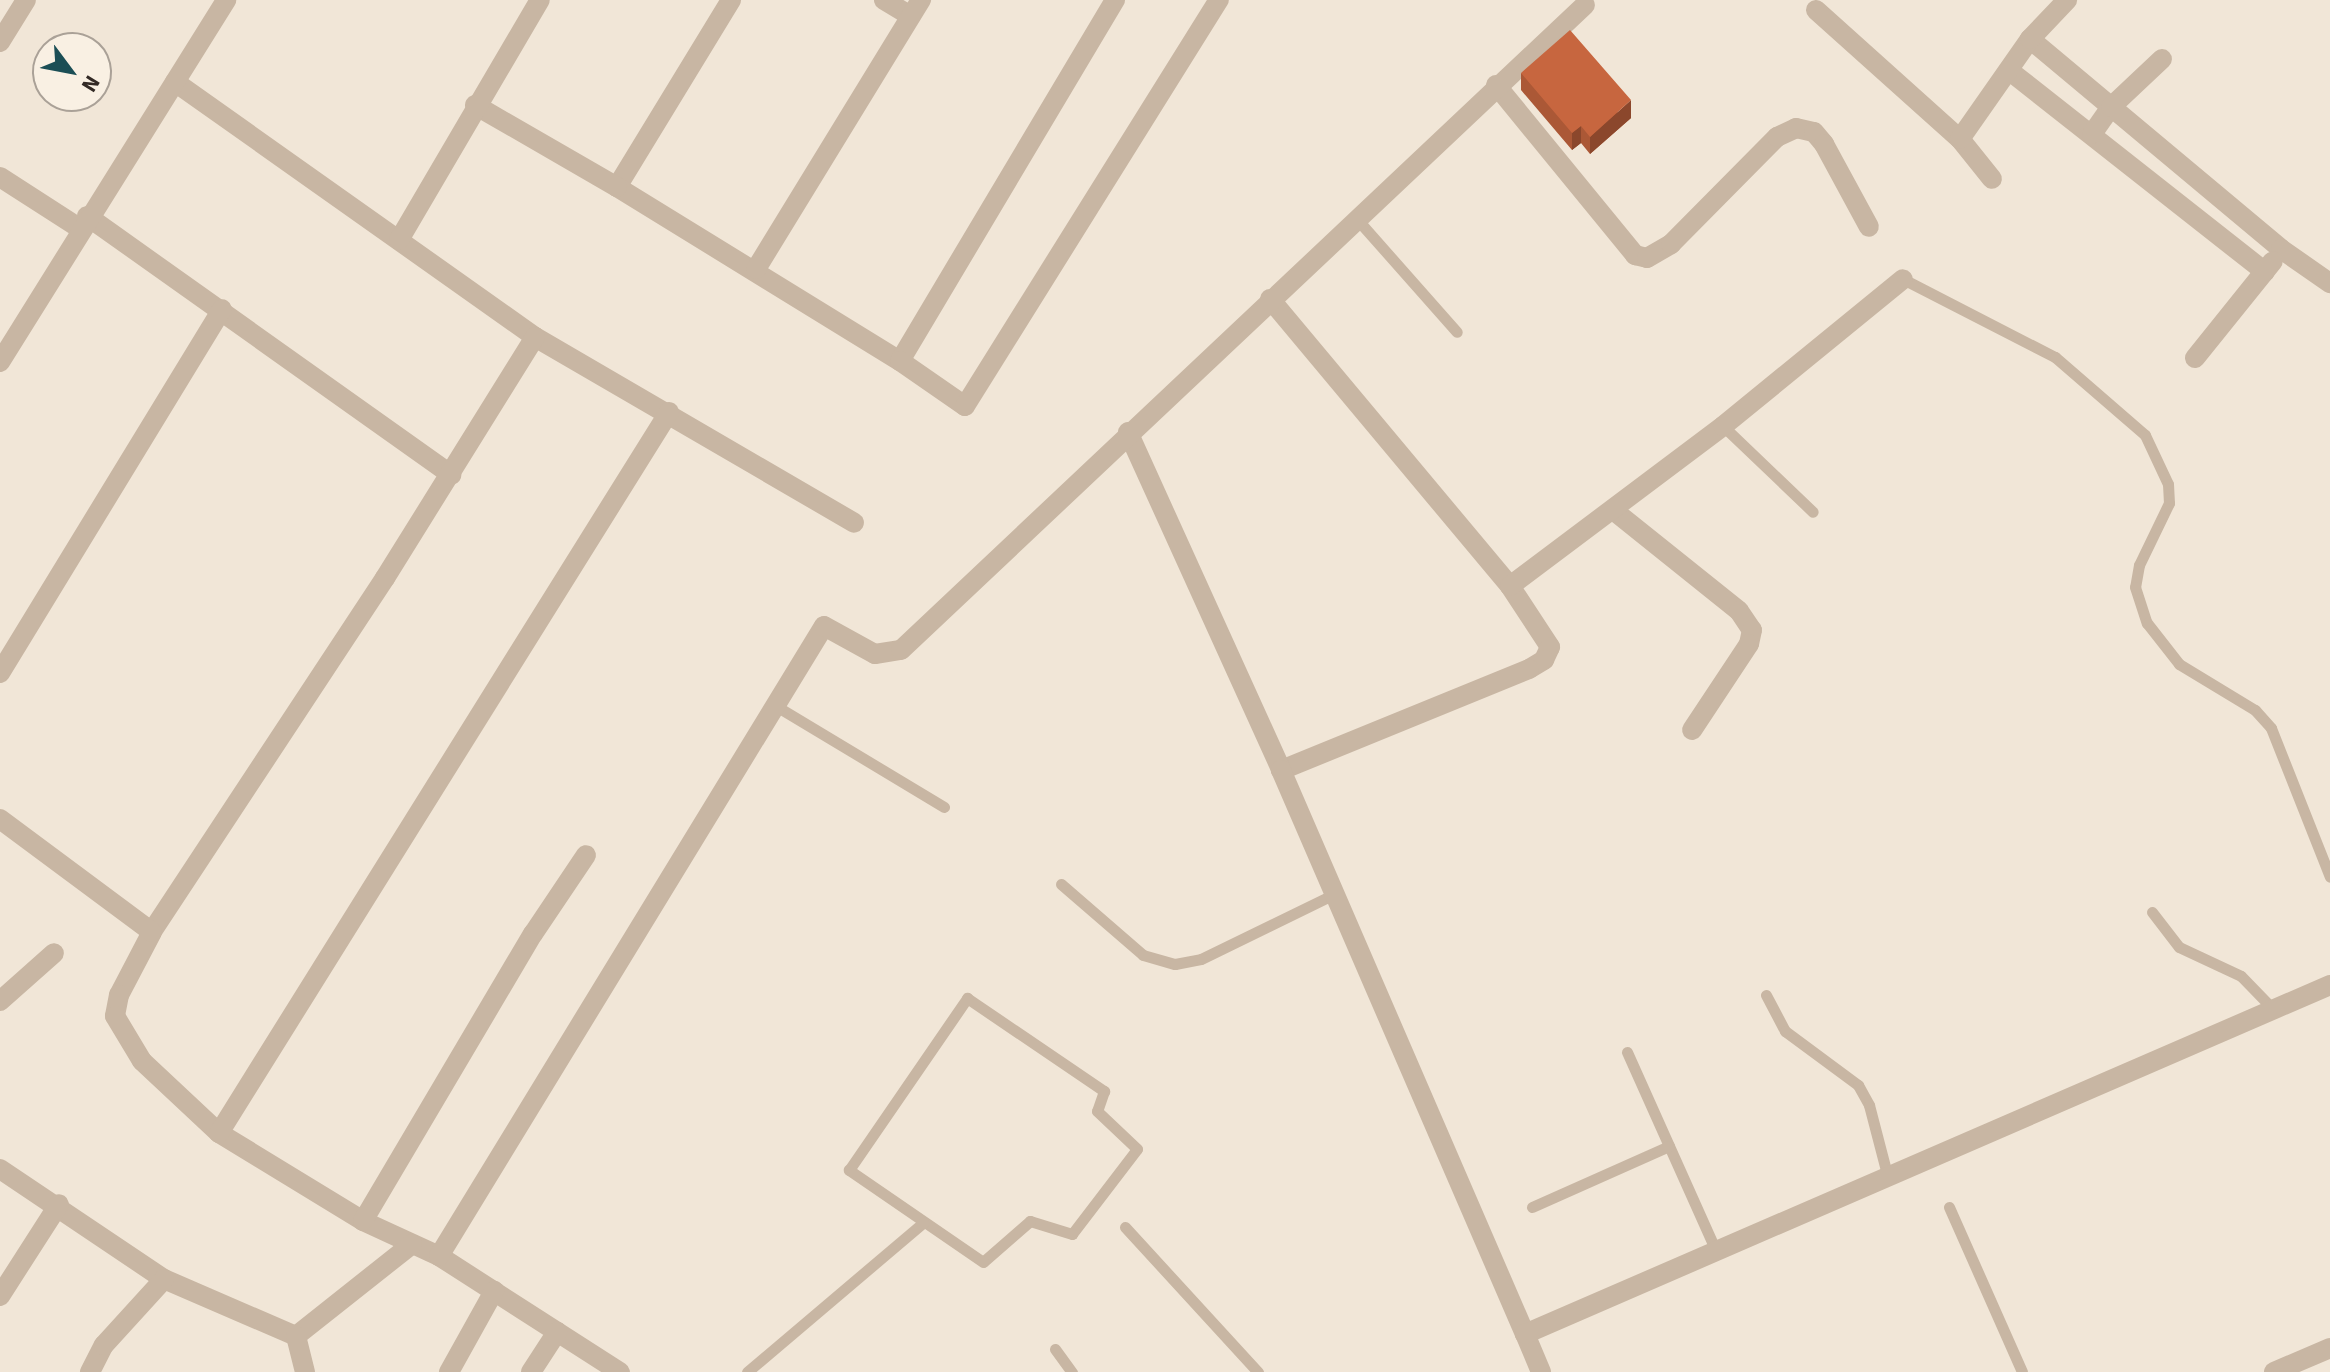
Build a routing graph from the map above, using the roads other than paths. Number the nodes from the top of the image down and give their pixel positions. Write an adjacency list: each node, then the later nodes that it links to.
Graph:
1 (26, 0): 13 (street)
2 (226, 0): 16 (street)
3 (540, 0): 18 (street)
4 (731, 0): 24 (street)
5 (884, 0): 10 (street)
6 (1115, 0): 39 (street)
7 (1219, 0): 39 (street)
8 (2067, 0): 12 (street)
9 (1585, 5): 17 (street)
10 (916, 8): 30 (street)
11 (1816, 10): 21 (street)
12 (2030, 39): 15 (street); 19 (street)
13 (0, 42)
14 (2162, 59): 19 (street)
15 (2011, 72): 20 (street); 21 (street)
16 (175, 82): 26 (street); 28 (street)
17 (1496, 85): 25 (street); 27 (street)
18 (475, 105): 24 (street); 28 (street)
19 (2111, 107): 20 (street); 29 (street)
20 (2092, 134): 31 (street)
21 (1960, 139): 23 (street)
22 (0, 177): 26 (street)
23 (1992, 179)
24 (617, 187): 30 (street)
25 (1356, 218): 34 (street); 36 (lane)
26 (83, 222): 35 (street); 40 (street)
27 (1869, 227)
28 (399, 240): 37 (street)
29 (2281, 249): 31 (street); 33 (street)
30 (756, 269): 39 (street)
31 (2265, 272): 38 (street)
32 (1903, 279): 42 (street); 56 (lane)
33 (2330, 283)
34 (1270, 299): 43 (street); 48 (street)
35 (222, 310): 44 (street); 49 (street)
36 (1457, 332)
37 (535, 337): 41 (street); 44 (street)
38 (2195, 358)
39 (900, 361)
40 (0, 362)
41 (669, 412): 47 (street); 67 (street)
42 (1723, 426): 45 (street); 46 (lane)
43 (1128, 432): 50 (street); 52 (street)
44 (451, 475): 60 (street)
45 (1613, 510): 48 (street); 51 (street)
46 (1813, 512)
47 (854, 523)
48 (1510, 586): 52 (street)
49 (0, 673)
50 (776, 706): 53 (lane); 79 (street)
51 (1692, 730)
52 (1281, 770): 58 (street)
53 (944, 807)
54 (0, 819): 60 (street)
55 (586, 855): 74 (street)
56 (2330, 877)
57 (1061, 884): 58 (lane)
58 (1334, 894): 84 (street)
59 (2152, 912): 65 (lane)
60 (152, 932): 67 (street)
61 (54, 953): 64 (street)
62 (2330, 985): 65 (street)
63 (1766, 995): 70 (lane)
64 (0, 1001)
65 (2273, 1009): 70 (street)
66 (1627, 1052): 68 (lane)
67 (219, 1133): 74 (street)
68 (1669, 1146): 72 (lane); 78 (lane)
69 (0, 1170): 71 (street)
70 (1888, 1178): 78 (street)
71 (59, 1204): 80 (street); 82 (street)
72 (1532, 1207)
73 (1949, 1207): 97 (lane)
74 (363, 1221): 77 (street)
75 (923, 1223): 75 (lane); 93 (lane)
76 (1125, 1227): 95 (lane)
77 (412, 1244): 79 (street); 85 (street)
78 (1717, 1253): 84 (street)
79 (439, 1256): 81 (street)
80 (164, 1279): 85 (street); 89 (street)
81 (494, 1291): 83 (street); 91 (street)
82 (0, 1296)
83 (557, 1332): 88 (street); 92 (street)
84 (1525, 1334): 96 (street)
85 (296, 1336): 90 (street)
86 (2330, 1348): 98 (street)
87 (1055, 1349): 94 (lane)
88 (615, 1370)
89 (90, 1372)
90 (305, 1372)
91 (449, 1372)
92 (531, 1372)
93 (747, 1372)
94 (1072, 1372)
95 (1258, 1372)
96 (1541, 1372)
97 (2022, 1372)
98 (2274, 1372)

